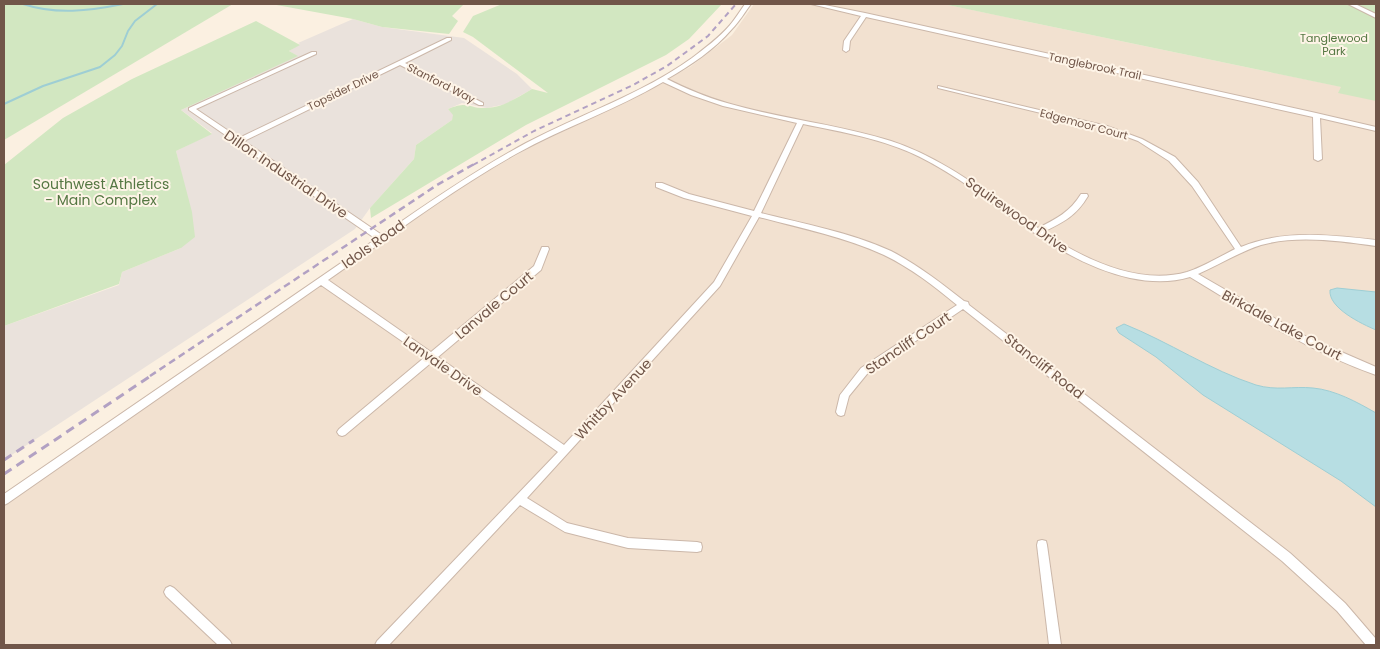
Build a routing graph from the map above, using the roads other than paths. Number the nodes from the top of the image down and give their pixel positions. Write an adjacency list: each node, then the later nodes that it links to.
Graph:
1 (748, 4): 10 (street, Idols Road)
2 (814, 4): 4 (street, Tanglebrook Trail)
3 (1351, 4): 5 (street)
4 (865, 15): 7 (street); 13 (street, Tanglebrook Trail)
5 (1376, 16)
6 (449, 39): 9 (street, Topsider Drive)
7 (846, 50)
8 (314, 53): 16 (street, Dillon Industrial Drive)
9 (400, 63): 12 (street, Stanford Way); 16 (street, Topsider Drive)
10 (663, 80): 14 (street, Squirewood Drive); 22 (street, Idols Road)
11 (940, 87): 25 (street, Edgemoor Court)
12 (481, 104)
13 (1316, 115): 15 (street, Tanglebrook Trail); 17 (street)
14 (800, 121): 20 (street, Whitby Avenue); 21 (street, Squirewood Drive)
15 (1376, 129)
16 (237, 142): 22 (street, Dillon Industrial Drive)
17 (1318, 159)
18 (659, 184): 20 (street, Stancliff Road)
19 (1084, 196): 21 (street)
20 (756, 215): 28 (street, Stancliff Road); 33 (street, Whitby Avenue)
21 (1038, 231): 26 (street, Squirewood Drive)
22 (380, 238): 27 (street, Idols Road)
23 (1376, 243): 25 (street, Squirewood Drive)
24 (545, 249): 29 (street, Lanvale Court)
25 (1239, 249): 26 (street, Squirewood Drive)
26 (1191, 274): 30 (street, Birkdale Lake Court)
27 (321, 280): 29 (street, Lanvale Drive); 35 (street, Idols Road)
28 (966, 304): 31 (street, Stancliff Court); 42 (street, Stancliff Road)
29 (432, 357): 32 (street, Lanvale Court); 33 (street, Lanvale Drive)
30 (1376, 370)
31 (842, 412)
32 (342, 432)
33 (565, 451): 34 (street, Whitby Avenue)
34 (518, 499): 37 (street); 40 (street, Whitby Avenue)
35 (4, 500)
36 (1042, 545): 41 (street)
37 (696, 547)
38 (170, 592): 39 (street)
39 (226, 645)
40 (380, 645)
41 (1055, 645)
42 (1374, 645)

